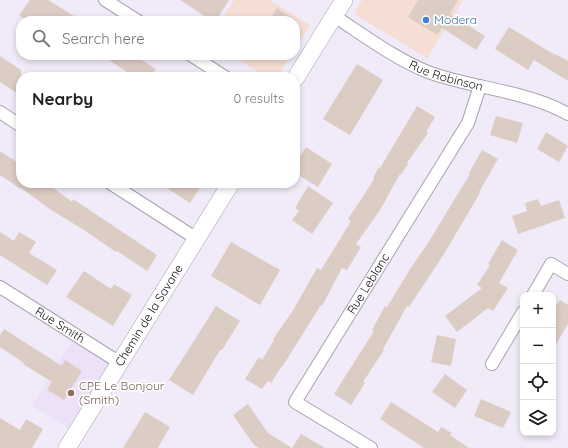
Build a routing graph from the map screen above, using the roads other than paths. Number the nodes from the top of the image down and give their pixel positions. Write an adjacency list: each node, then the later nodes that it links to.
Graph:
1 (105, 0): 3 (street)
2 (344, 0): 4 (street)
3 (130, 16)
4 (334, 16): 7 (street); 8 (street, Rue Robinson)
5 (199, 60): 6 (street)
6 (217, 72)
7 (299, 72)
8 (480, 86): 10 (street, Rue Robinson); 22 (street, Rue Leblanc)
9 (0, 112): 11 (street)
10 (568, 114)
11 (16, 123)
12 (118, 188): 14 (street)
13 (228, 188): 14 (street, Chemin de la Savane)
14 (197, 239): 19 (street, Chemin de la Savane)
15 (568, 274): 17 (street)
16 (0, 287): 19 (street, Rue Smith)
17 (535, 292)
18 (520, 317): 20 (street)
19 (120, 363): 21 (street, Chemin de la Savane)
20 (492, 364)
21 (67, 448)
22 (371, 448)

